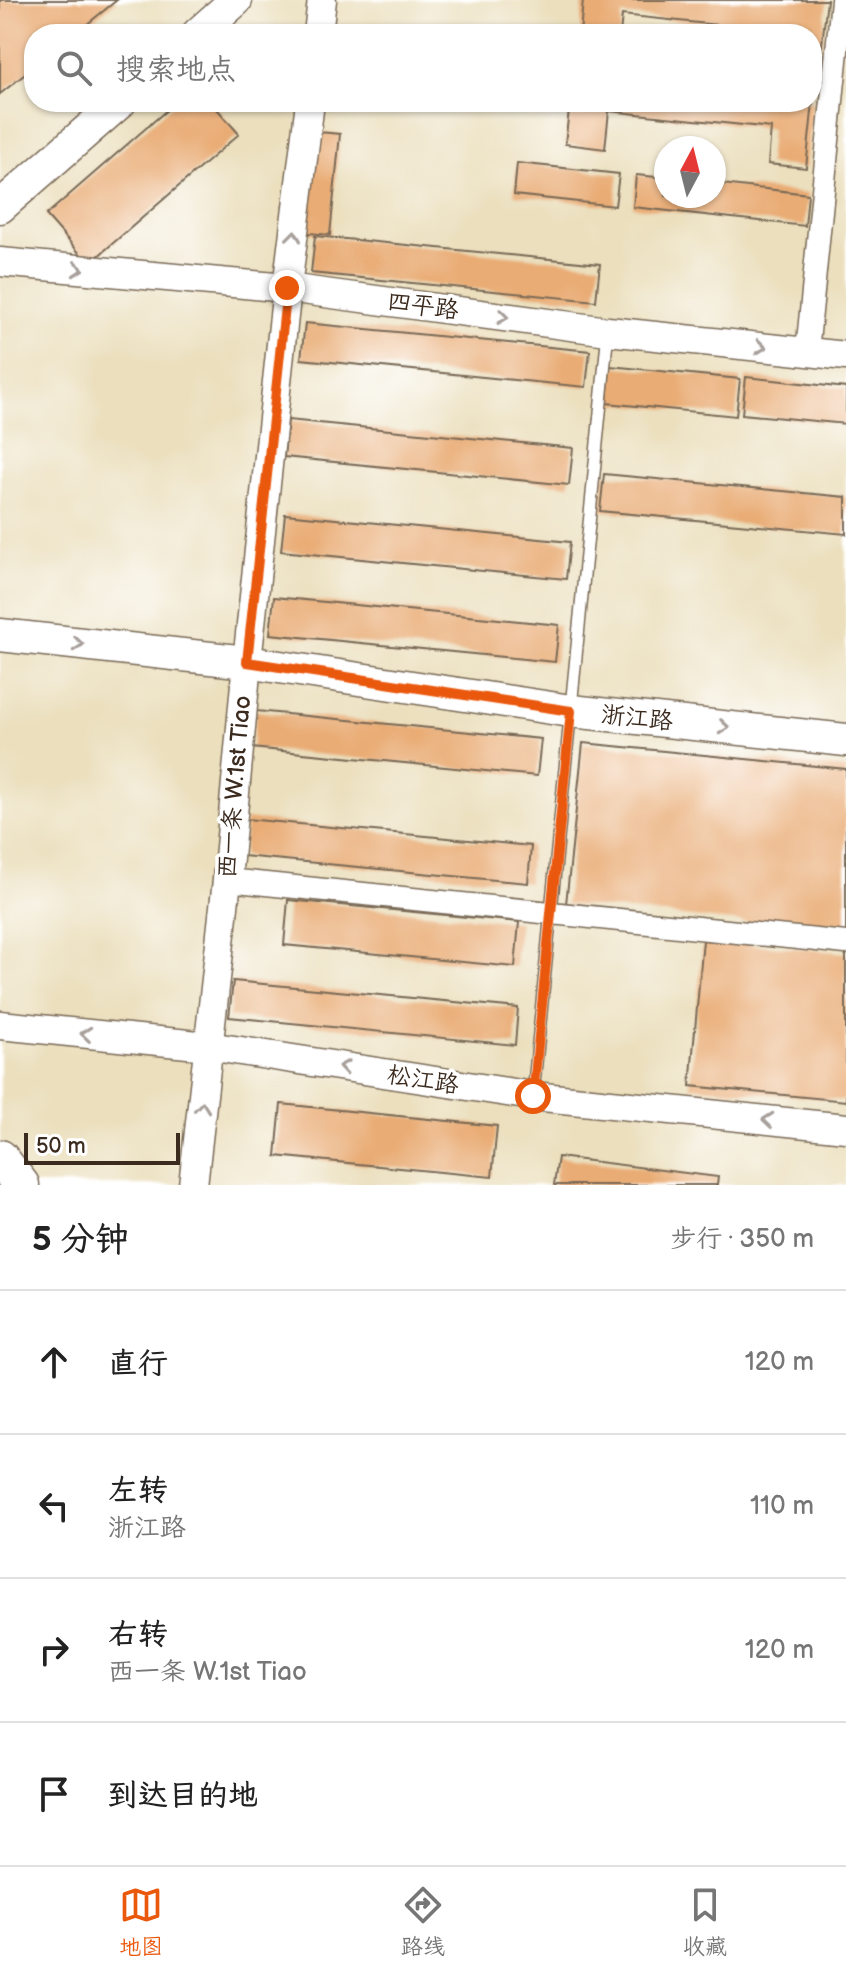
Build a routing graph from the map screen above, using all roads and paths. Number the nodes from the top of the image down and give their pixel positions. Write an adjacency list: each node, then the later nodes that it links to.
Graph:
1 (236, 0): 4 (main road)
2 (322, 0): 5 (street)
3 (842, 0): 12 (street)
4 (209, 24)
5 (319, 24)
6 (109, 112): 8 (main road)
7 (309, 112): 10 (street, 西一条 W.1st Tiao, one-way to 7)
8 (0, 207)
9 (0, 262): 10 (street, 四平路, one-way to 10)
10 (287, 288): 11 (street, 四平路, one-way to 11); 15 (street, 西一条 W.1st Tiao)
11 (608, 331): 12 (street, 四平路, one-way to 12); 16 (lane)
12 (807, 352): 13 (street, 四平路)
13 (846, 356)
14 (0, 635): 15 (main road, 浙江路, one-way to 15)
15 (247, 662): 16 (main road, 浙江路); 18 (street, 西一条 W.1st Tiao)
16 (571, 711): 17 (main road, 浙江路, one-way to 17); 19 (lane)
17 (846, 740)
18 (227, 880): 19 (street); 22 (street, 西一条 W.1st Tiao)
19 (551, 913): 20 (street); 23 (lane)
20 (846, 943)
21 (0, 1025): 22 (street, 松江路, one-way to 21)
22 (208, 1046): 23 (street, 松江路, one-way to 22); 27 (street, 西一条 W.1st Tiao, one-way to 22)
23 (533, 1096): 24 (street, 松江路, one-way to 23)
24 (846, 1128)
25 (0, 1158): 26 (main road)
26 (21, 1185)
27 (193, 1185)

